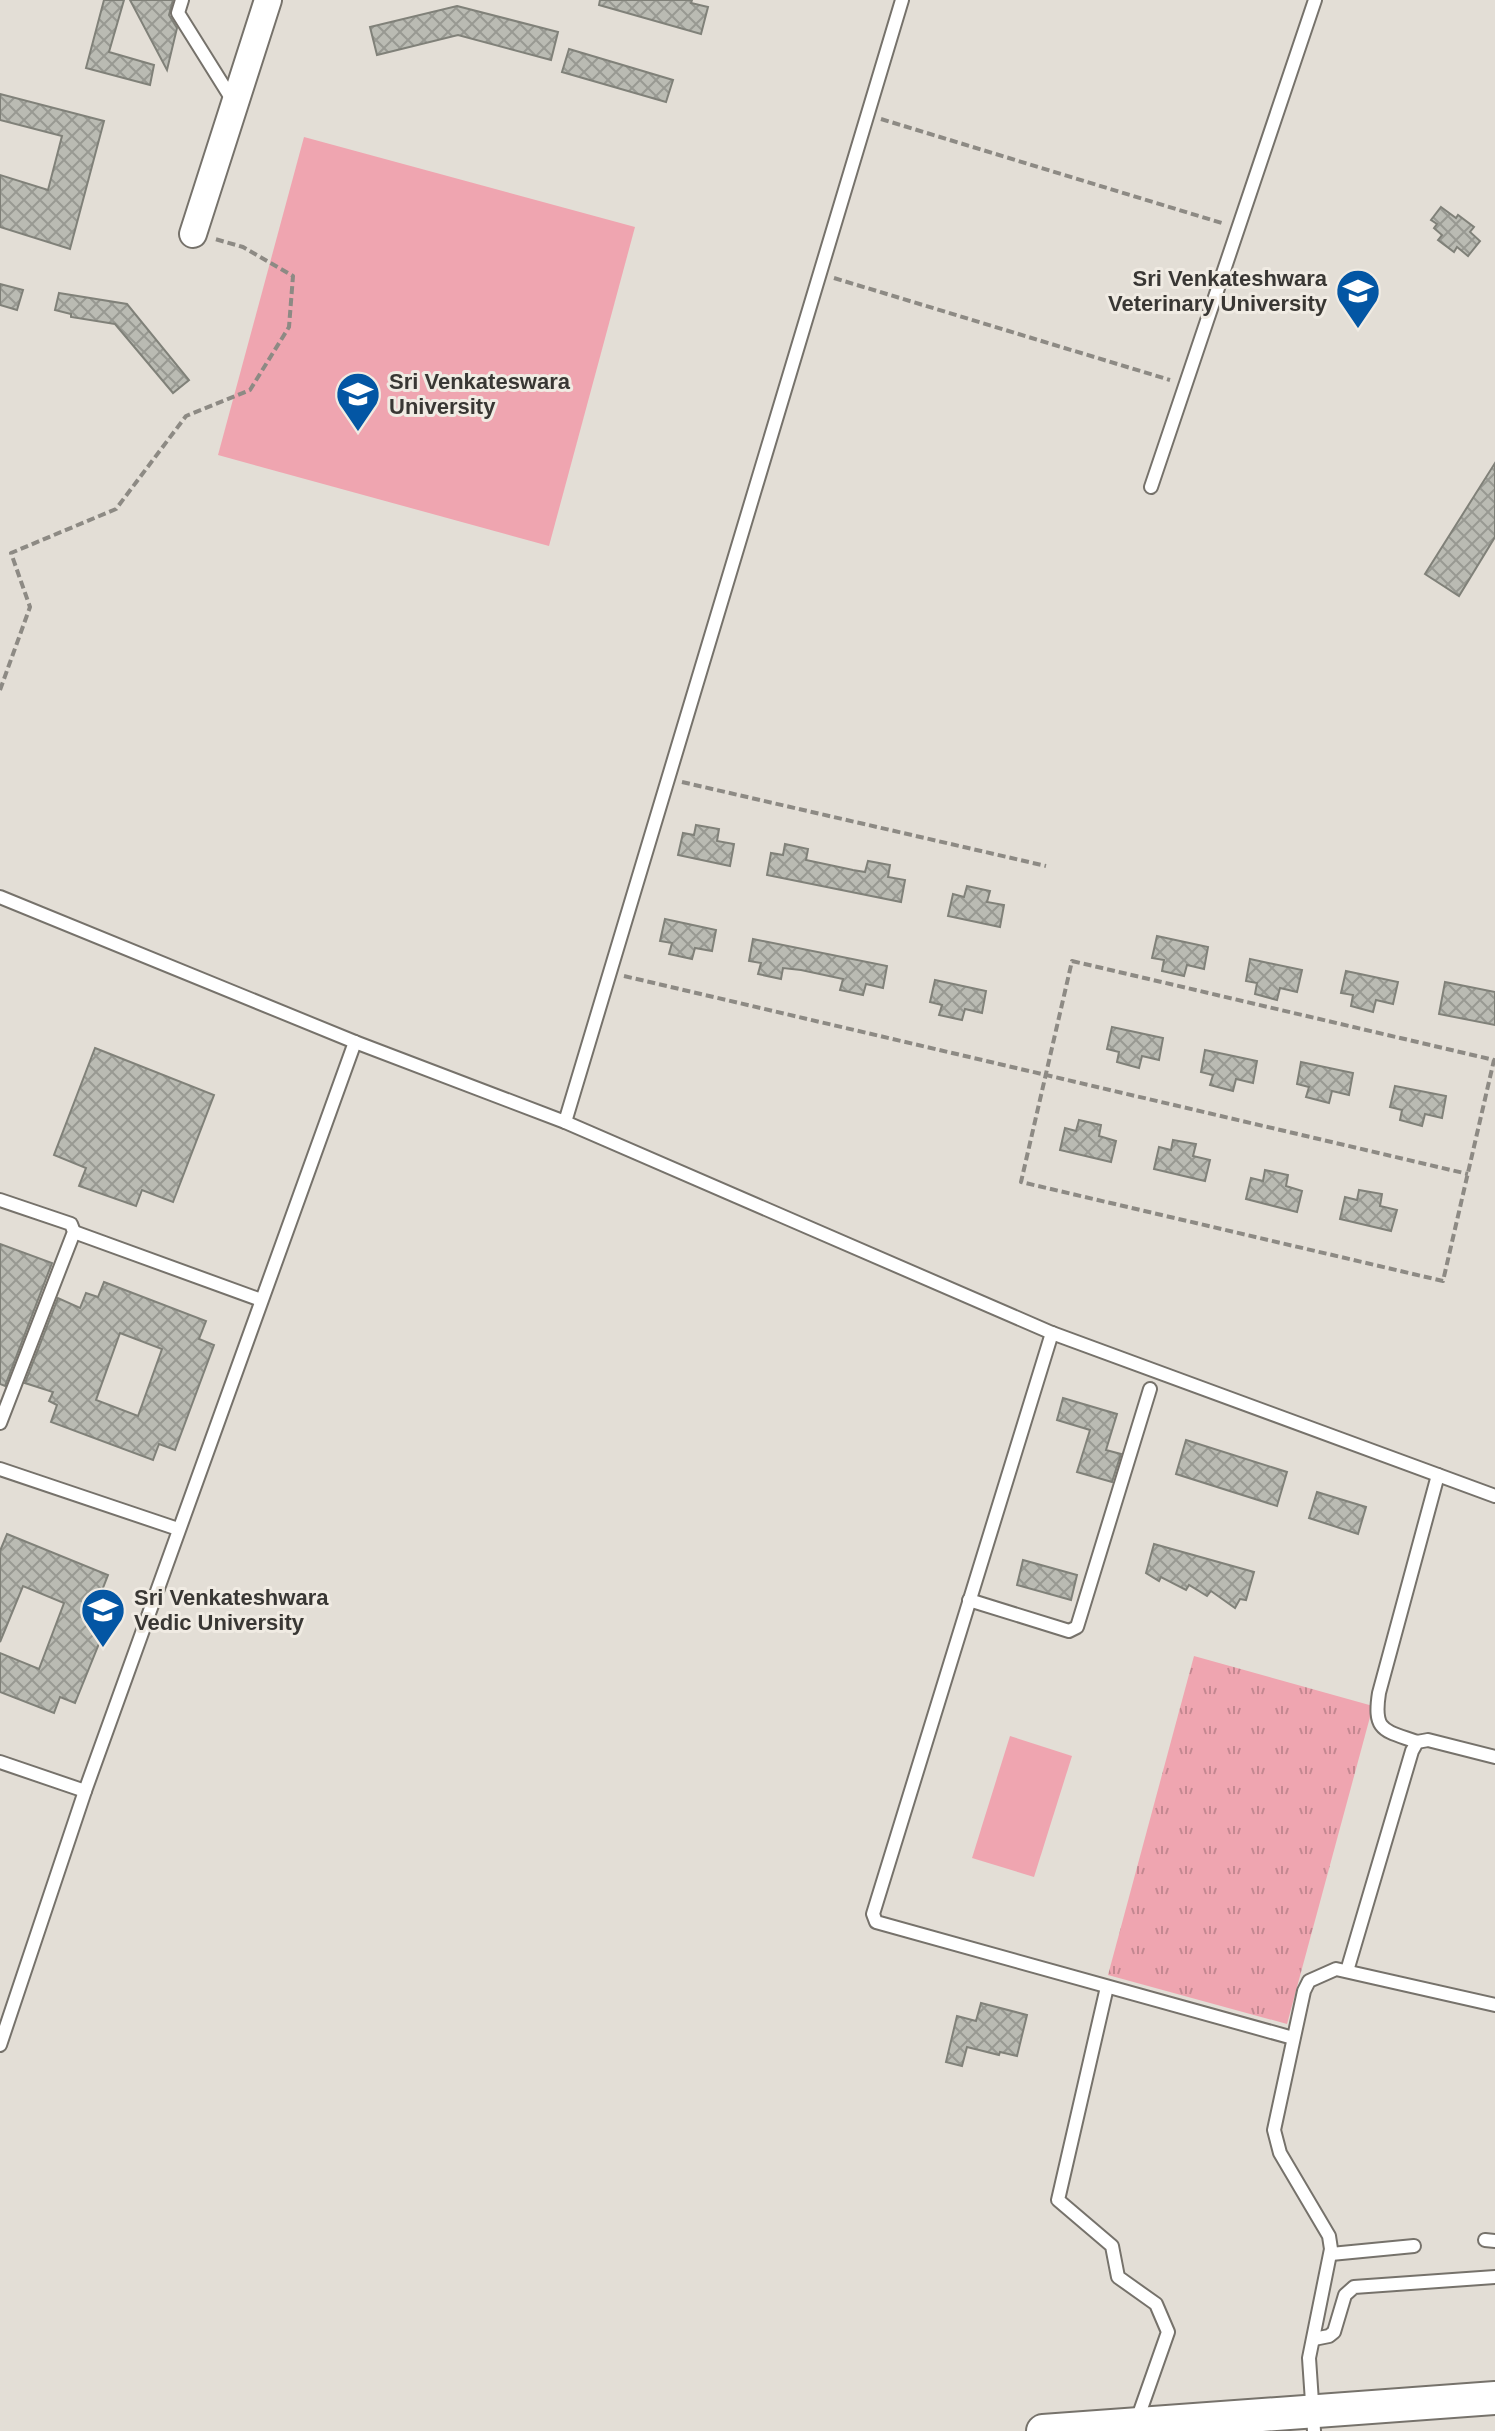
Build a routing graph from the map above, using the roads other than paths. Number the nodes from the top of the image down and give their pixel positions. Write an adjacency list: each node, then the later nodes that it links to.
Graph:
1 (182, 0): 5 (lane)
2 (268, 0): 5 (street)
3 (902, 0): 10 (lane)
4 (1315, 0): 7 (lane)
5 (235, 104): 6 (street)
6 (193, 234)
7 (1151, 487)
8 (0, 897): 9 (lane)
9 (355, 1042): 10 (lane); 13 (lane)
10 (565, 1122): 14 (lane)
11 (0, 1200): 12 (lane)
12 (74, 1232): 13 (lane); 16 (lane)
13 (261, 1300): 20 (lane)
14 (1052, 1333): 18 (lane); 21 (lane)
15 (1150, 1389): 21 (lane)
16 (0, 1423)
17 (0, 1469): 20 (lane)
18 (1438, 1475): 19 (lane); 22 (lane)
19 (1495, 1496)
20 (178, 1529): 25 (lane)
21 (969, 1600): 27 (lane)
22 (1417, 1742): 23 (lane); 26 (lane)
23 (1495, 1757)
24 (0, 1762): 25 (lane)
25 (85, 1791): 30 (lane)
26 (1347, 1971): 28 (lane); 29 (lane)
27 (1107, 1987): 29 (lane); 39 (lane)
28 (1495, 2005)
29 (1293, 2038): 32 (lane)
30 (0, 2045)
31 (1414, 2246): 32 (lane)
32 (1331, 2254): 34 (lane)
33 (1495, 2277): 35 (lane)
34 (1325, 2284): 35 (lane); 36 (lane)
35 (1354, 2287): 36 (lane)
36 (1314, 2339): 38 (lane)
37 (1495, 2398): 38 (street)
38 (1314, 2421): 39 (street)
39 (1134, 2427): 40 (street)
40 (1043, 2431)

